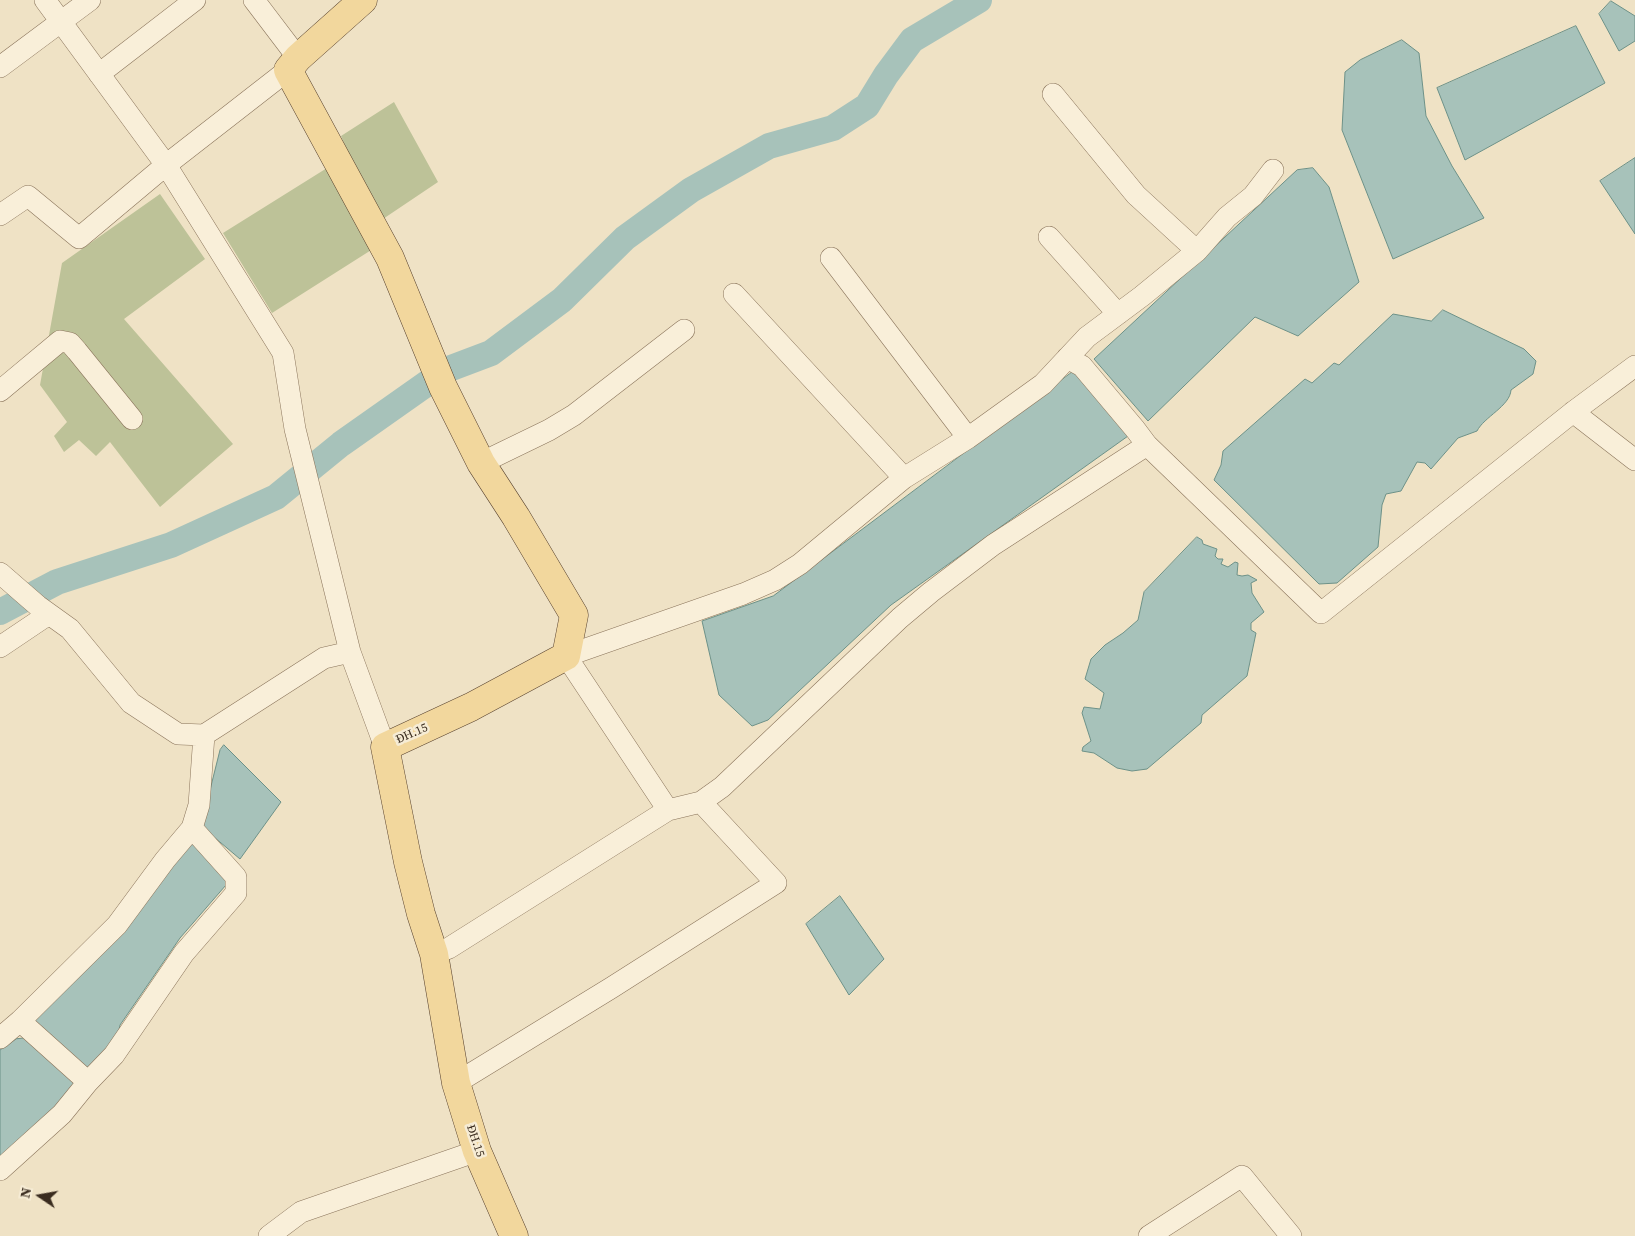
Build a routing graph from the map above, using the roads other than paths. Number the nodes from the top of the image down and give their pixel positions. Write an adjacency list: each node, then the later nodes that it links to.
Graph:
1 (45, 0): 6 (street)
2 (90, 0): 6 (street)
3 (195, 0): 9 (street)
4 (254, 0): 7 (street)
5 (363, 0): 7 (main road)
6 (61, 22): 8 (street); 9 (street)
7 (293, 64): 11 (street); 28 (main road)
8 (0, 67)
9 (99, 74): 11 (street)
10 (1053, 94): 15 (street)
11 (166, 165): 13 (street); 35 (street)
12 (1273, 170): 15 (street)
13 (0, 216)
14 (1049, 237): 18 (street)
15 (1197, 250): 18 (street)
16 (831, 258): 26 (street)
17 (734, 294): 29 (street)
18 (1118, 314): 20 (street)
19 (684, 330): 28 (street)
20 (1074, 362): 25 (street); 26 (street)
21 (1635, 366): 23 (street)
22 (0, 391): 24 (street)
23 (1573, 412): 25 (street); 27 (street)
24 (132, 419)
25 (1141, 437): 39 (street)
26 (968, 438): 29 (street)
27 (1635, 460)
28 (481, 463): 32 (main road)
29 (904, 478): 33 (street)
30 (2, 575): 31 (street)
31 (44, 610): 34 (street); 37 (street)
32 (574, 615): 33 (street); 36 (main road)
33 (597, 645): 36 (street)
34 (0, 647)
35 (350, 652): 37 (street); 38 (street)
36 (566, 656): 38 (main road, ĐH.15 / ĐH.15); 40 (street)
37 (204, 735): 41 (street)
38 (385, 747): 42 (main road, ĐH.15 / ĐH.15)
39 (701, 802): 40 (street); 46 (street)
40 (668, 810): 42 (street)
41 (195, 831): 43 (street); 45 (street)
42 (434, 954): 46 (main road, ĐH.15 / ĐH.15)
43 (25, 1026): 44 (street); 45 (street)
44 (0, 1038)
45 (86, 1080): 48 (street)
46 (456, 1083): 47 (main road, ĐH.15 / ĐH.15)
47 (477, 1150): 49 (street); 50 (main road, ĐH.15 / ĐH.15)
48 (0, 1170)
49 (269, 1236)
50 (514, 1236)
51 (1149, 1236): 52 (street)
52 (1291, 1236)

